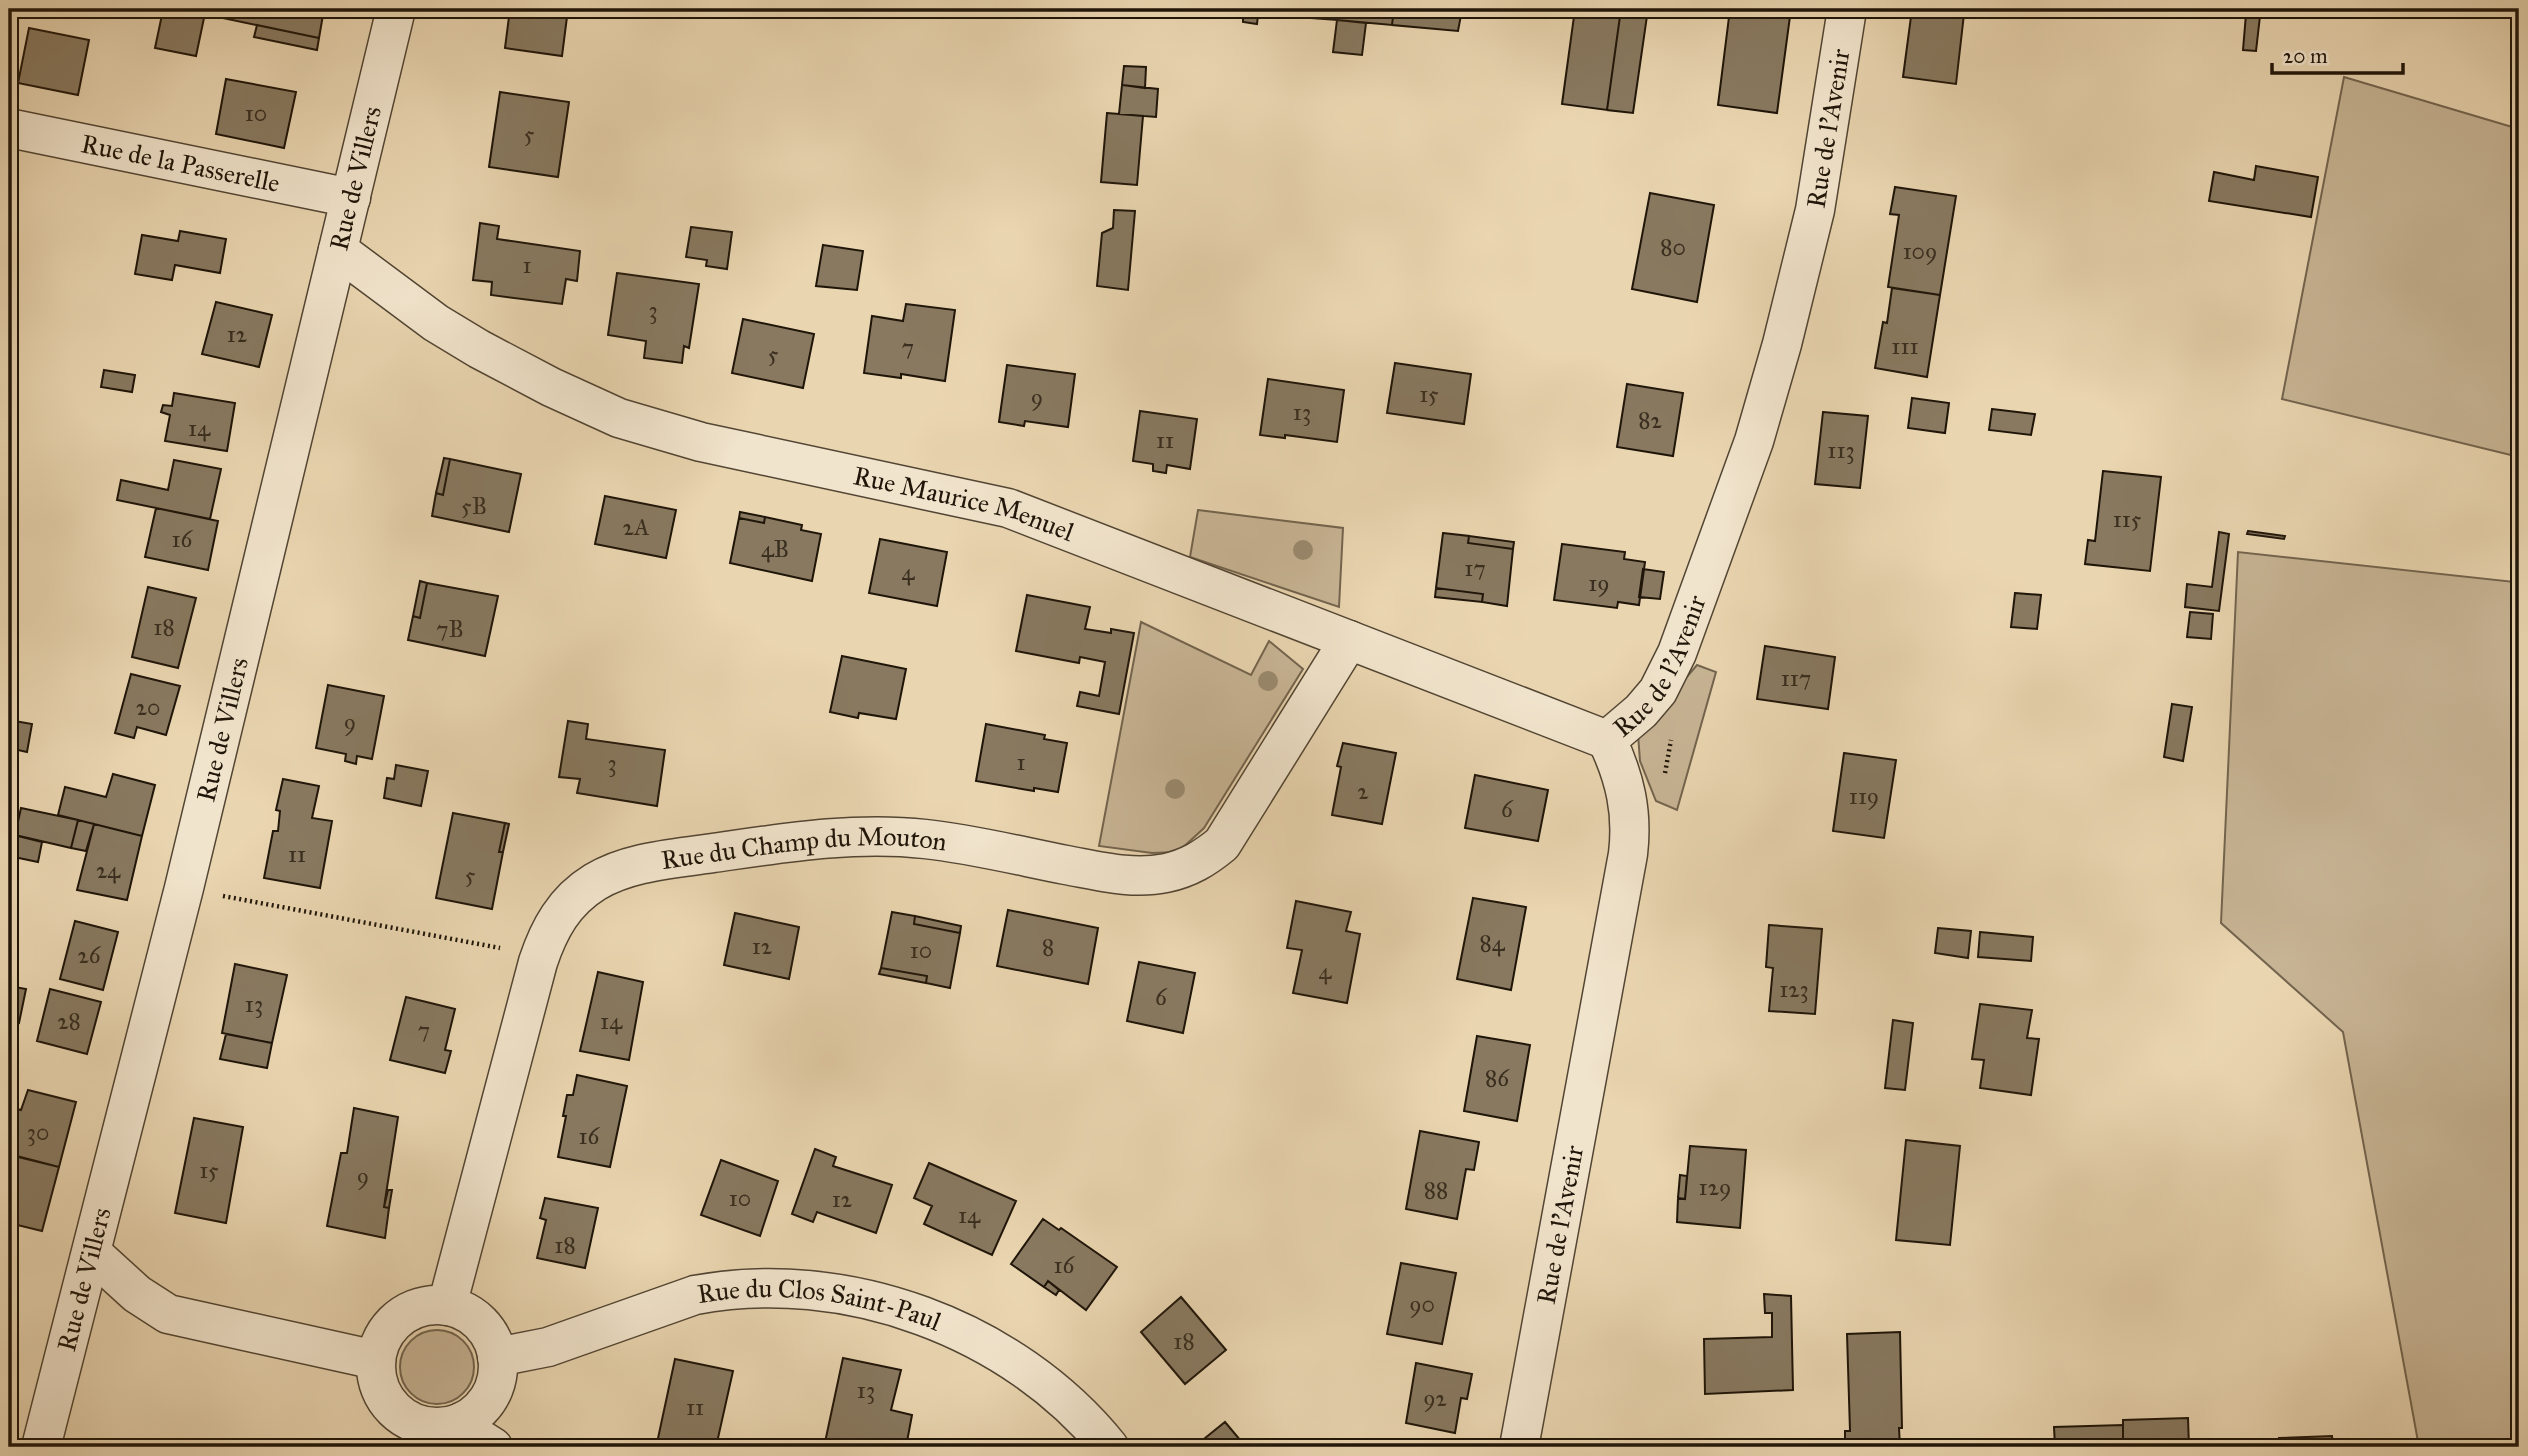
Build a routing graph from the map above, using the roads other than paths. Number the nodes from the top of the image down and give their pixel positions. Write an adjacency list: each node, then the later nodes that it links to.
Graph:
1 (396, 9): 4 (street, Rue de Villers)
2 (1847, 9): 7 (street, Rue de l'Avenir)
3 (9, 128): 4 (street, Rue de la Passerelle)
4 (351, 198): 5 (street, Rue de Villers)
5 (338, 250): 6 (street, Rue Maurice Menuel); 8 (street, Rue de Villers)
6 (1349, 640): 7 (street, Rue Maurice Menuel); 9 (street, Rue du Champ du Mouton)
7 (1607, 740): 16 (street, Rue de l'Avenir)
8 (92, 1253): 11 (street); 13 (street, Rue de Villers)
9 (447, 1306): 10 (street); 11 (street)
10 (497, 1357): 12 (street); 15 (street, Rue du Clos Saint-Paul)
11 (376, 1360): 12 (street)
12 (438, 1432): 14 (street)
13 (41, 1447)
14 (493, 1447)
15 (1109, 1447)
16 (1519, 1447)

